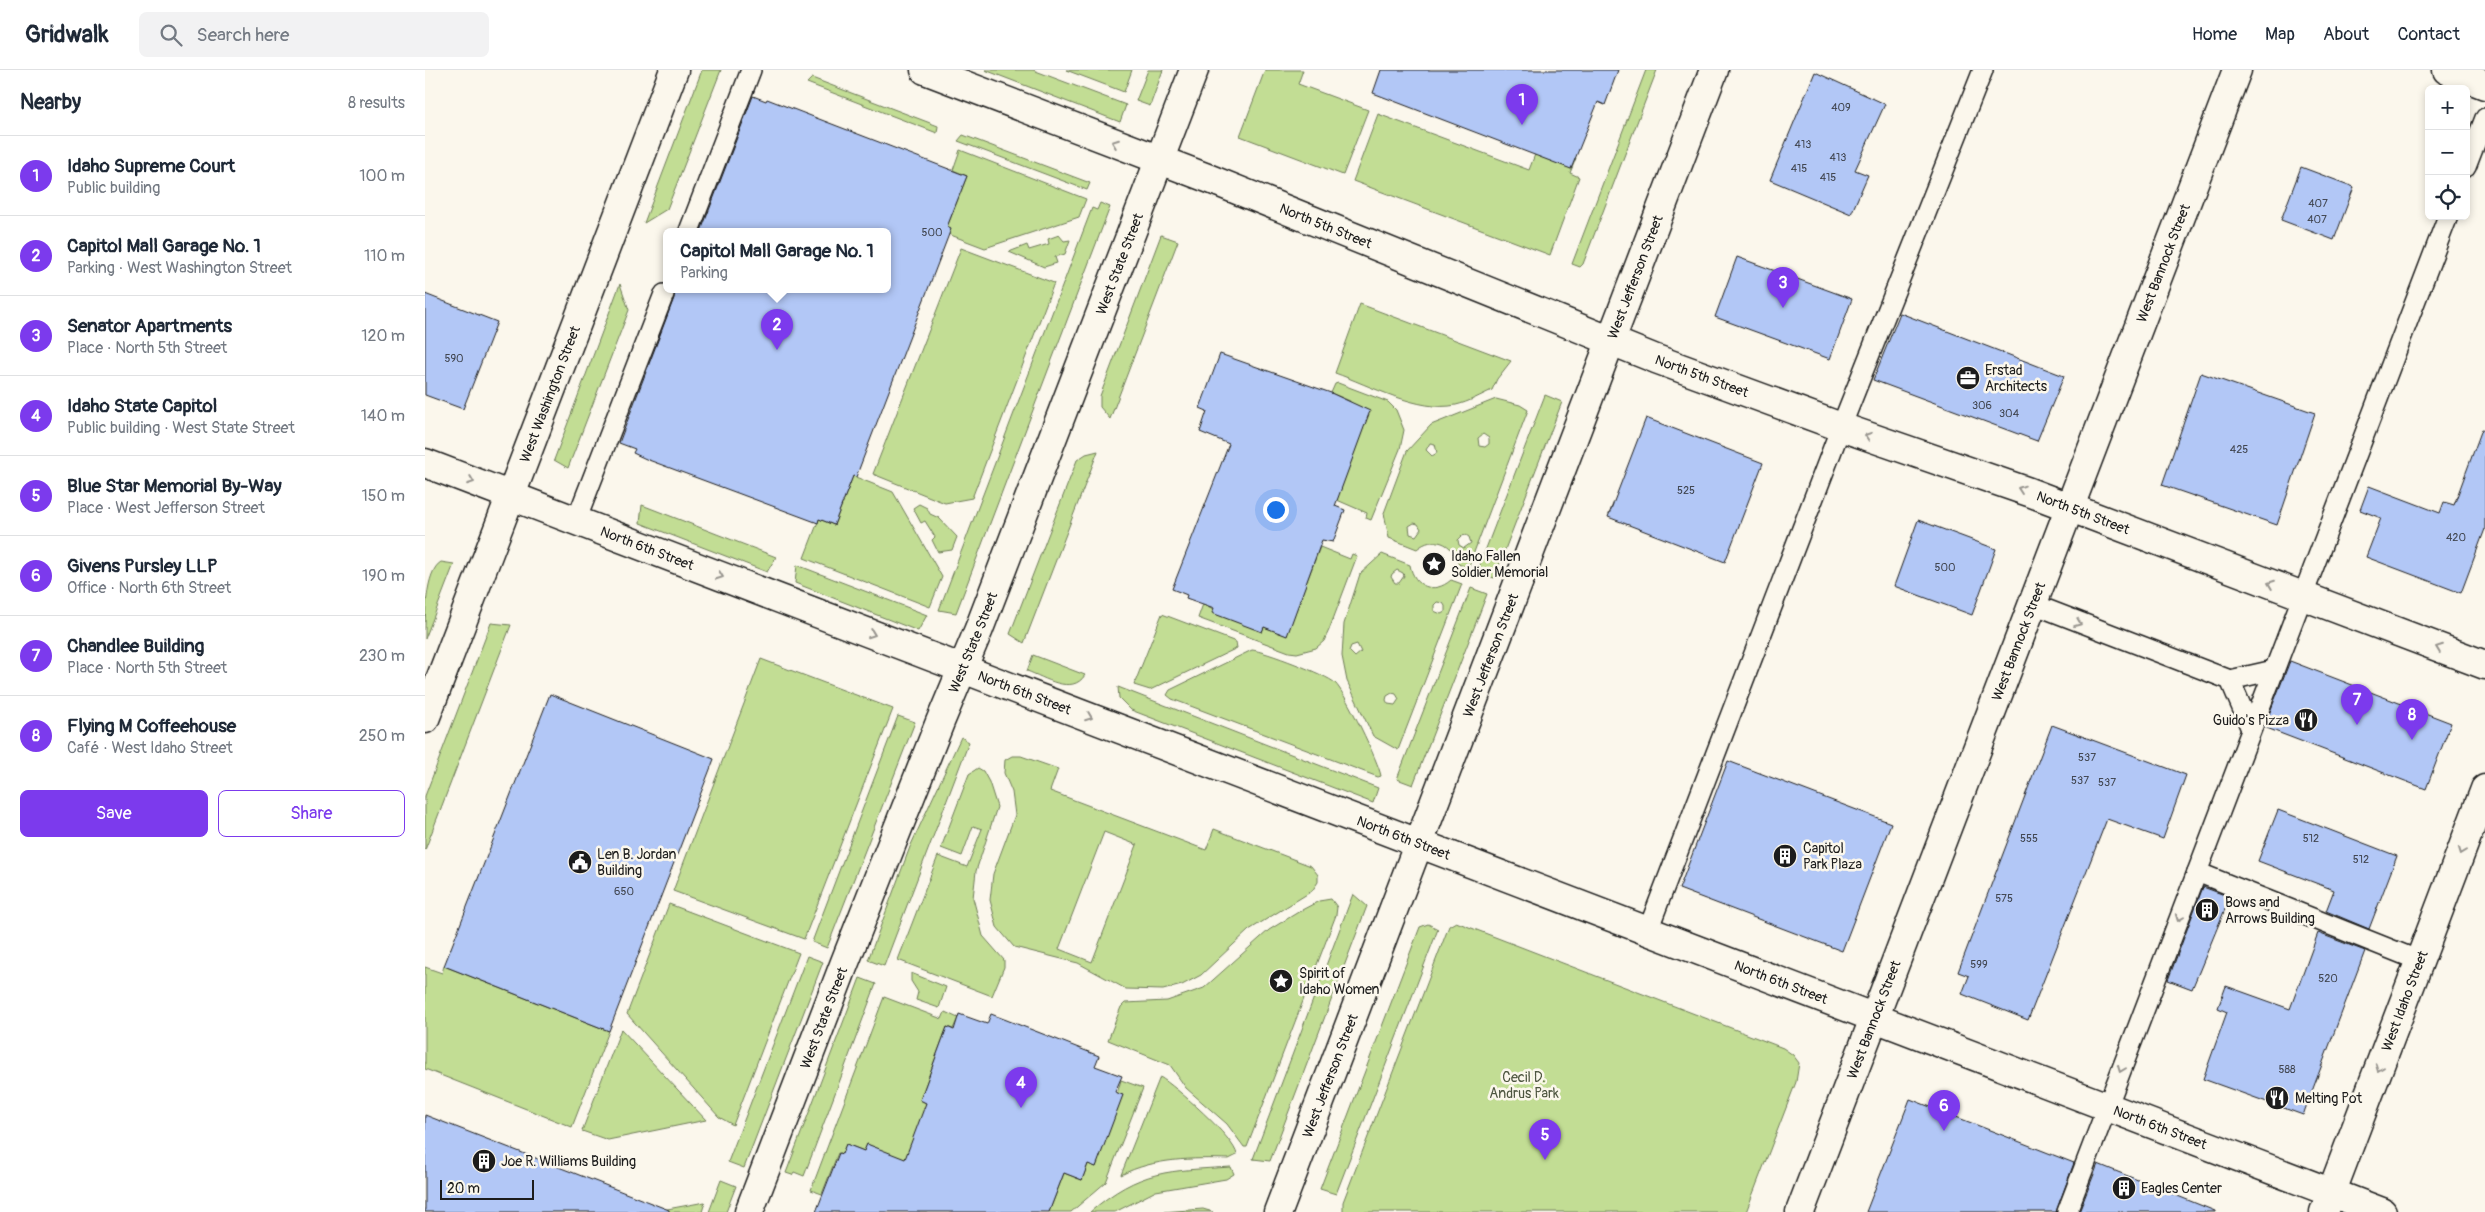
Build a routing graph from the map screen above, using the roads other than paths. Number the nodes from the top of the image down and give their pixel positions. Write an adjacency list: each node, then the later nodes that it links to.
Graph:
1 (674, 70): 19 (street, West Washington Street)
2 (751, 70): 14 (lane)
3 (925, 70): 12 (street, North 5th Street, one-way to 3)
4 (1194, 70): 12 (street, West State Street)
5 (1714, 70): 16 (street, West Jefferson Street)
6 (1983, 70): 17 (lane)
7 (2237, 70): 20 (street, West Bannock Street)
8 (2447, 70): 9 (street)
9 (2485, 84)
10 (2485, 118): 11 (lane)
11 (2470, 157)
12 (1161, 160): 16 (street, North 5th Street); 25 (street, West State Street)
13 (2445, 220): 22 (lane)
14 (690, 228)
15 (664, 294): 21 (lane)
16 (1611, 339): 17 (street, North 5th Street); 31 (street, West Jefferson Street)
17 (1841, 427): 20 (street, North 5th Street, one-way to 17); 33 (lane)
18 (425, 463): 19 (street, North 6th Street, one-way to 19)
19 (511, 496): 21 (street, North 6th Street); 28 (street, West Washington Street)
20 (2070, 507): 22 (street, North 5th Street, one-way to 20); 23 (street, West Bannock Street)
21 (576, 521): 25 (street, North 6th Street, one-way to 25)
22 (2302, 596): 24 (street, North 5th Street, one-way to 22); 26 (lane)
23 (2033, 604): 27 (lane, one-way to 27); 35 (street, West Bannock Street)
24 (2485, 665)
25 (963, 668): 31 (street, North 6th Street, one-way to 31); 38 (street, West State Street)
26 (2274, 670): 27 (lane); 29 (lane)
27 (2230, 680): 29 (lane)
28 (425, 719)
29 (2251, 729): 32 (lane)
30 (2485, 789): 34 (street, West Idaho Street, one-way to 34)
31 (1419, 843): 33 (street, North 6th Street); 39 (street, West Jefferson Street)
32 (2197, 872): 34 (lane); 36 (lane, one-way to 36)
33 (1648, 930): 35 (street, North 6th Street)
34 (2420, 961): 37 (street, West Idaho Street, one-way to 37)
35 (1875, 1018): 36 (street, North 6th Street); 40 (street, West Bannock Street)
36 (2107, 1106): 37 (street, North 6th Street); 41 (lane)
37 (2328, 1202): 42 (street, North 6th Street)
38 (749, 1212)
39 (1278, 1212)
40 (1801, 1212)
41 (2067, 1212)
42 (2382, 1212)

